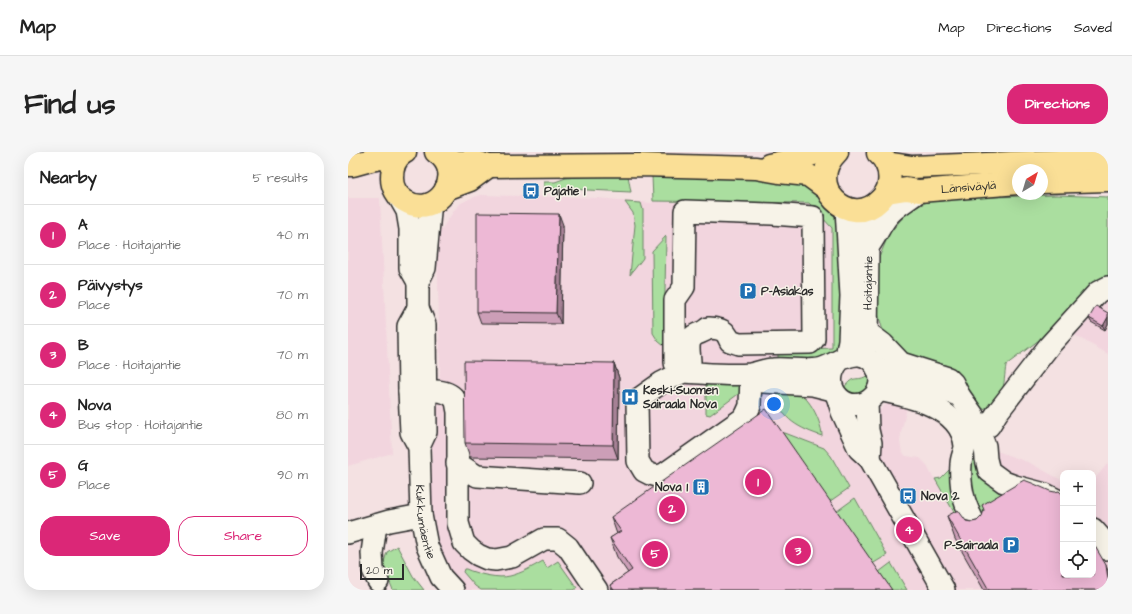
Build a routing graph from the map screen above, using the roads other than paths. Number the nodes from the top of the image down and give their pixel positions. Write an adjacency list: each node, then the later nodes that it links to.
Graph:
1 (819, 152): 9 (main road)
2 (837, 152): 14 (main road)
3 (403, 153): 7 (main road); 16 (main road)
4 (439, 154): 8 (main road); 19 (main road)
5 (882, 157): 6 (main road, Länsiväylä); 18 (main road)
6 (1108, 159)
7 (351, 165): 16 (main road)
8 (489, 166): 9 (main road); 19 (main road)
9 (756, 168): 14 (main road)
10 (1108, 180): 12 (main road)
11 (1048, 182): 12 (main road)
12 (1079, 182): 15 (main road)
13 (1012, 183): 17 (main road, Länsiväylä)
14 (827, 189): 20 (main road)
15 (1108, 189)
16 (395, 190): 19 (main road); 22 (street, Kukkumäentie)
17 (919, 191): 18 (main road, Länsiväylä); 21 (street)
18 (887, 192): 20 (main road)
19 (439, 197): 22 (street, Kukkumäentie)
20 (856, 208): 21 (street, Hoitajantie); 25 (street, Hoitajantie)
21 (868, 247): 24 (street, Hoitajantie)
22 (418, 282): 29 (street, Kukkumäentie)
23 (1108, 287): 33 (street)
24 (867, 332): 26 (street, Hoitajantie); 31 (street)
25 (842, 359): 26 (street); 28 (street); 30 (street)
26 (872, 363): 31 (street); 32 (street)
27 (683, 372): 27 (street); 28 (street); 28 (street)
28 (751, 374): 30 (street)
29 (417, 392): 35 (street); 38 (street, Kukkumäentie)
30 (835, 393): 32 (street); 34 (street)
31 (959, 395): 33 (street)
32 (872, 396): 33 (street); 34 (street)
33 (970, 431): 37 (street); 41 (street)
34 (870, 458): 47 (street)
35 (457, 463): 36 (street); 46 (street)
36 (580, 483)
37 (1060, 502)
38 (421, 515): 39 (street); 45 (street, Kukkumäentie)
39 (376, 525): 40 (street); 44 (street)
40 (348, 533)
41 (980, 533)
42 (1096, 533): 43 (street)
43 (1106, 549)
44 (378, 581)
45 (453, 590)
46 (597, 590)
47 (944, 590)

